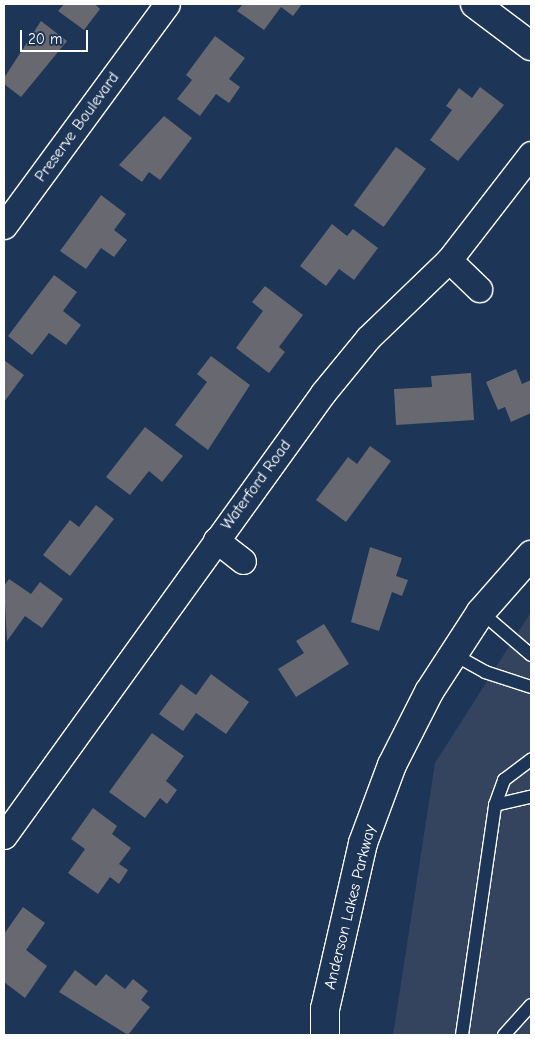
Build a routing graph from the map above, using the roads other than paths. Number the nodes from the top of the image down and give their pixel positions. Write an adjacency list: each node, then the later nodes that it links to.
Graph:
1 (167, 4): 5 (street, Preserve Boulevard)
2 (475, 4): 3 (street)
3 (531, 46)
4 (531, 154): 6 (street, Waterford Road)
5 (4, 226)
6 (449, 260): 7 (street); 8 (street, Waterford Road)
7 (479, 289)
8 (216, 540): 10 (street); 18 (street, Waterford Road)
9 (531, 555): 11 (street, Anderson Lakes Parkway)
10 (243, 561)
11 (481, 612): 12 (street, Anderson Lakes Parkway); 13 (lane)
12 (453, 654): 14 (lane); 20 (street, Anderson Lakes Parkway)
13 (531, 655)
14 (531, 687)
15 (531, 760): 17 (lane)
16 (531, 797): 17 (lane)
17 (495, 805): 21 (lane)
18 (4, 836)
19 (530, 1003): 22 (lane)
20 (325, 1035)
21 (462, 1035)
22 (504, 1035)

